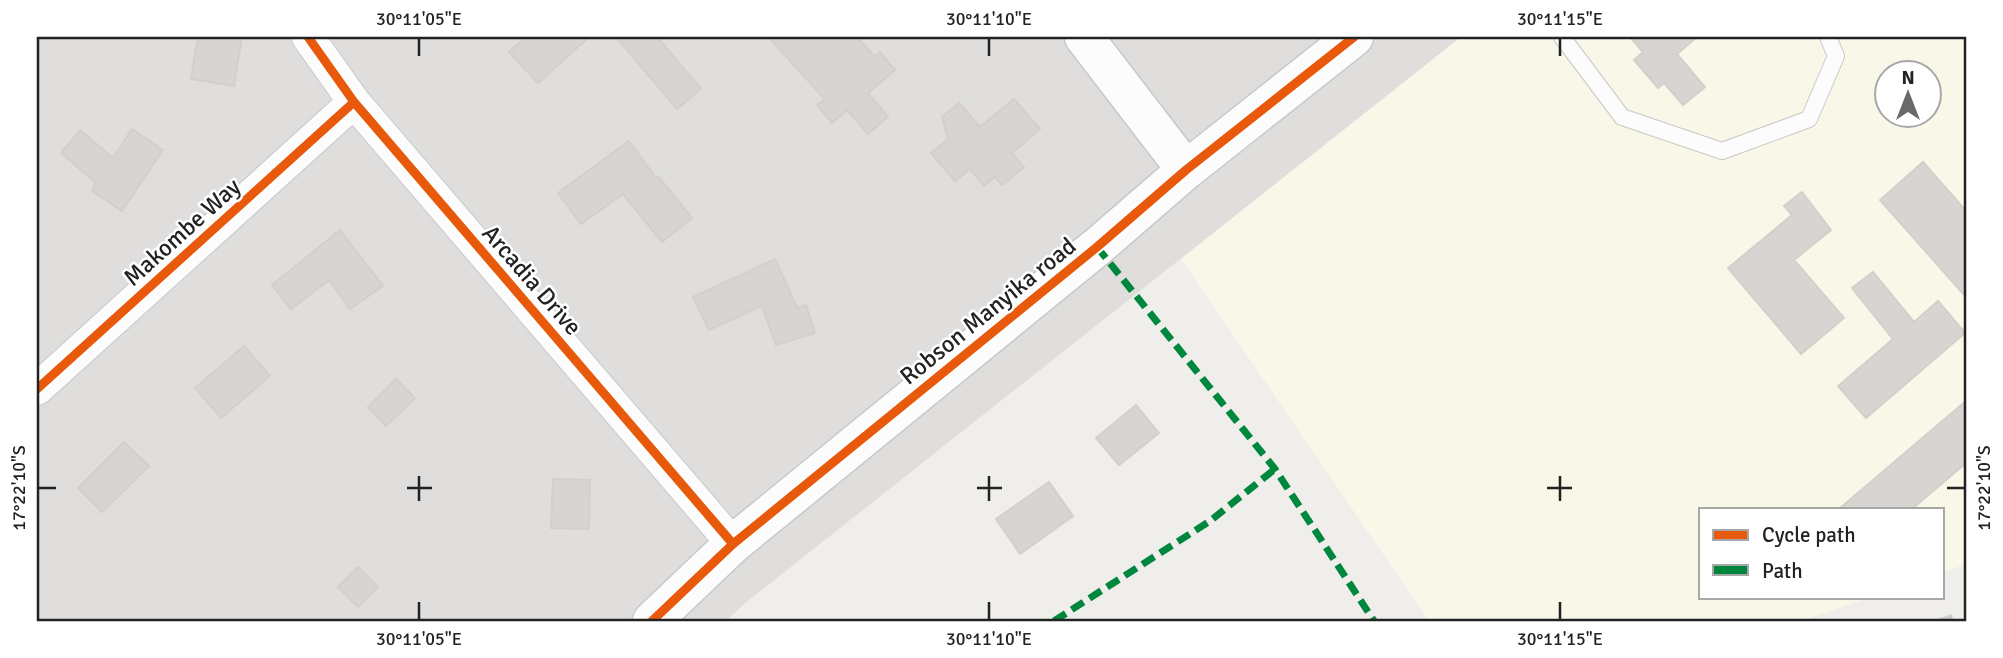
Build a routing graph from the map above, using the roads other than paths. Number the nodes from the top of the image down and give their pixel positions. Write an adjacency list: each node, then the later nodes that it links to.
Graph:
1 (309, 37): 6 (street, Arcadia Drive)
2 (1084, 37): 7 (street)
3 (1354, 37): 7 (street, Robson Manyika road)
4 (1562, 37): 5 (lane)
5 (1828, 37)
6 (354, 103): 8 (street, Makombe Way); 9 (street, Arcadia Drive)
7 (1186, 170): 9 (street, Robson Manyika road)
8 (37, 389)
9 (733, 544): 10 (street, Robson Manyika road)
10 (652, 621)

